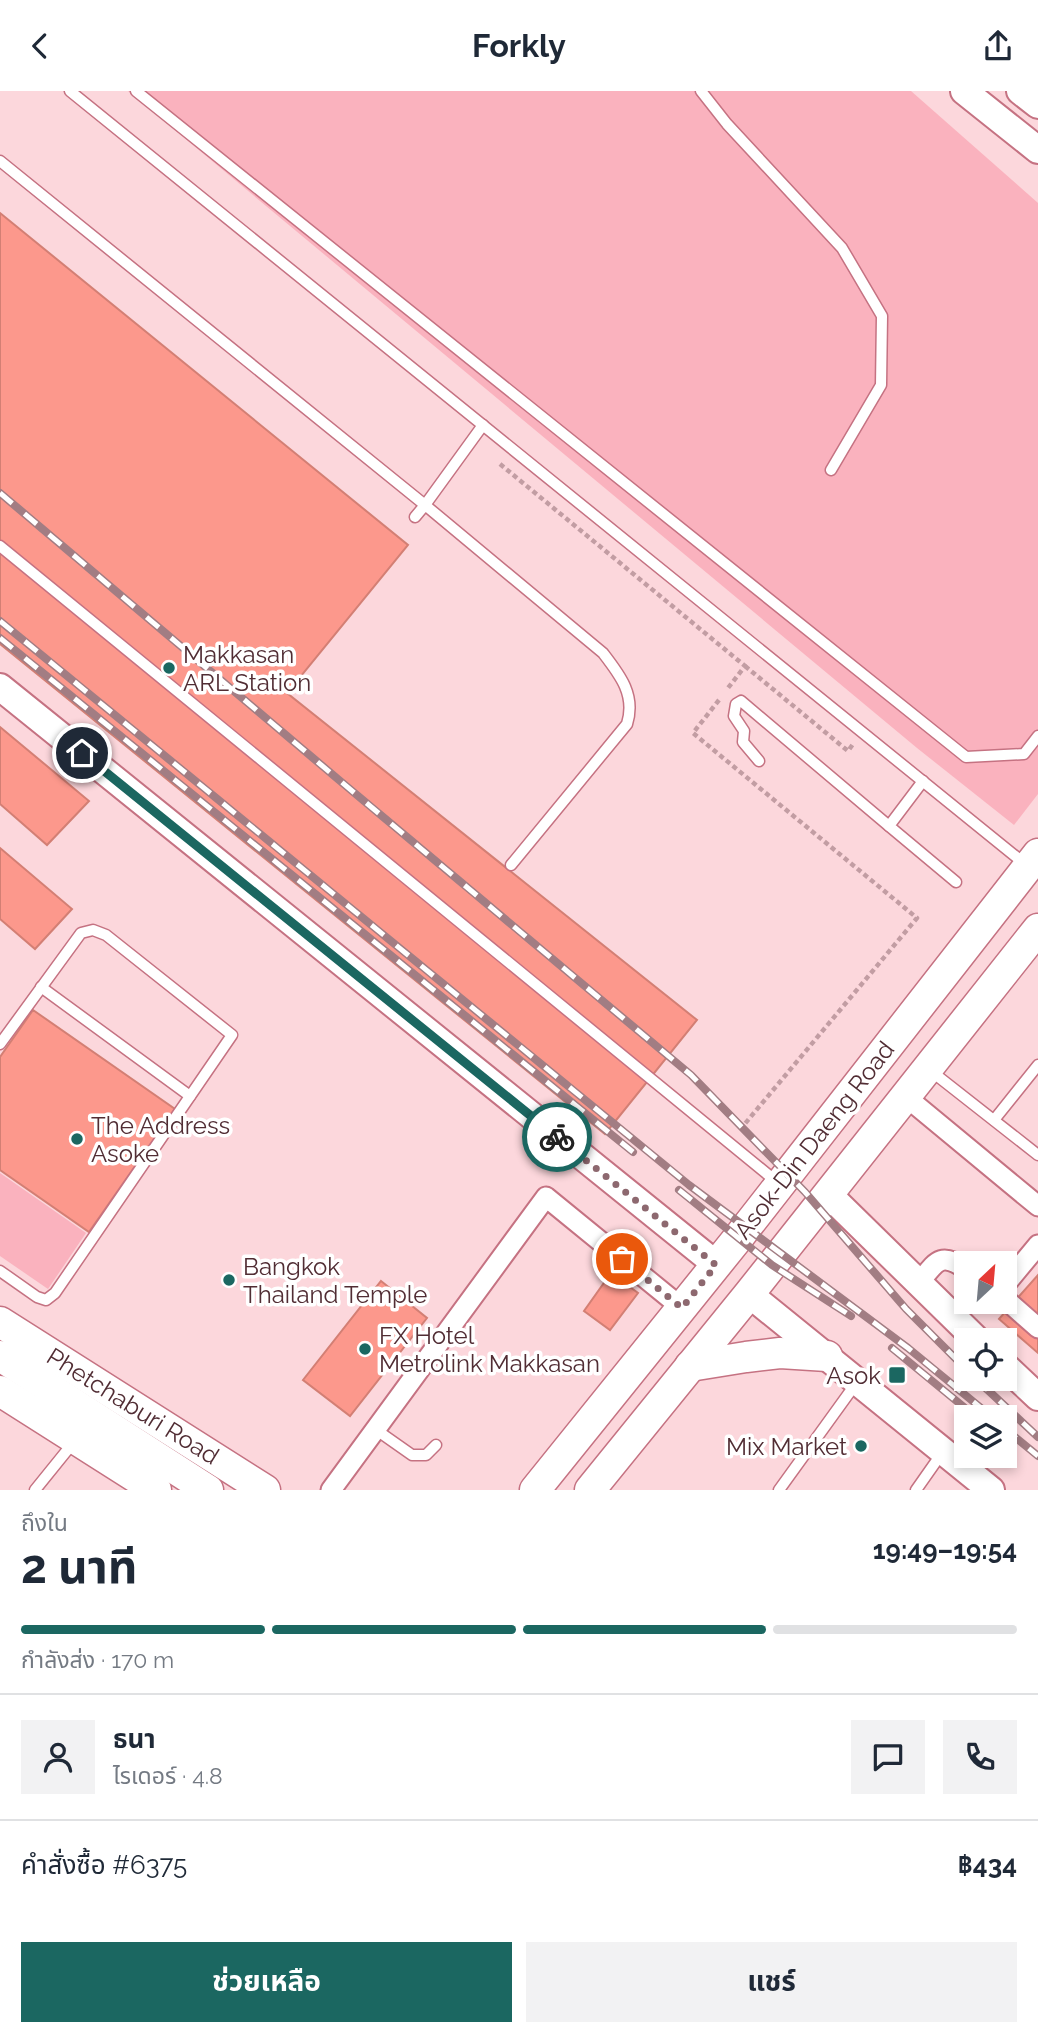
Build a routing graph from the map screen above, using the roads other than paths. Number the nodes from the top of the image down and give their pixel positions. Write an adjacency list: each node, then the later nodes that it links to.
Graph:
1 (70, 91): 9 (lane)
2 (136, 91): 15 (lane)
3 (701, 91): 10 (lane)
4 (964, 91): 7 (street)
5 (1020, 91): 6 (street)
6 (1038, 105)
7 (1038, 150)
8 (0, 161): 11 (lane)
9 (483, 425): 11 (lane); 17 (lane)
10 (831, 470)
11 (425, 505): 12 (lane); 20 (lane)
12 (415, 517)
13 (0, 547): 31 (lane)
14 (0, 687): 36 (street)
15 (1038, 736)
16 (759, 761): 18 (lane)
17 (923, 781): 18 (lane); 19 (lane)
18 (889, 825): 21 (lane)
19 (1033, 860): 31 (main road, Asok-Din Daeng Road)
20 (511, 865)
21 (956, 883)
22 (1031, 942): 26 (main road, Asok-Din Daeng Road)
23 (41, 987): 24 (lane); 27 (lane); 27 (lane)
24 (0, 1044)
25 (1038, 1065): 29 (lane)
26 (927, 1067): 28 (main road, Asok-Din Daeng Road); 29 (lane)
27 (190, 1095): 38 (lane)
28 (905, 1096): 32 (main road, Asok-Din Daeng Road); 33 (street)
29 (994, 1120): 30 (lane)
30 (1038, 1155)
31 (779, 1185): 36 (main road, Asok-Din Daeng Road)
32 (828, 1194): 39 (street); 40 (main road, Asok-Din Daeng Road)
33 (1038, 1206)
34 (1038, 1245): 37 (street)
35 (954, 1262): 39 (street)
36 (716, 1265): 41 (main road, Asok-Din Daeng Road)
37 (1017, 1270)
38 (0, 1271)
39 (919, 1283): 44 (street)
40 (749, 1294): 47 (street); 48 (main road, Asok-Din Daeng Road)
41 (682, 1308): 53 (street); 64 (main road, Asok-Din Daeng Road)
42 (1017, 1309): 45 (street)
43 (0, 1322): 57 (main road, Phetchaburi Road)
44 (965, 1328)
45 (1038, 1328)
46 (0, 1356): 60 (main road, Phetchaburi Road)
47 (827, 1356): 48 (main road); 50 (street)
48 (690, 1366): 65 (main road, Asok-Din Daeng Road)
49 (1017, 1377): 52 (street)
50 (858, 1381): 56 (street); 66 (lane)
51 (0, 1391): 54 (main road)
52 (1038, 1397)
53 (375, 1429): 55 (lane); 63 (street)
54 (76, 1440): 58 (lane); 59 (main road)
55 (436, 1445)
56 (944, 1451): 67 (lane); 68 (street)
57 (222, 1461): 61 (main road); 62 (main road, Phetchaburi Road)
58 (35, 1490)
59 (156, 1490)
60 (208, 1490)
61 (227, 1490)
62 (265, 1490)
63 (331, 1490)
64 (534, 1490)
65 (590, 1490)
66 (779, 1490)
67 (916, 1490)
68 (992, 1490)

